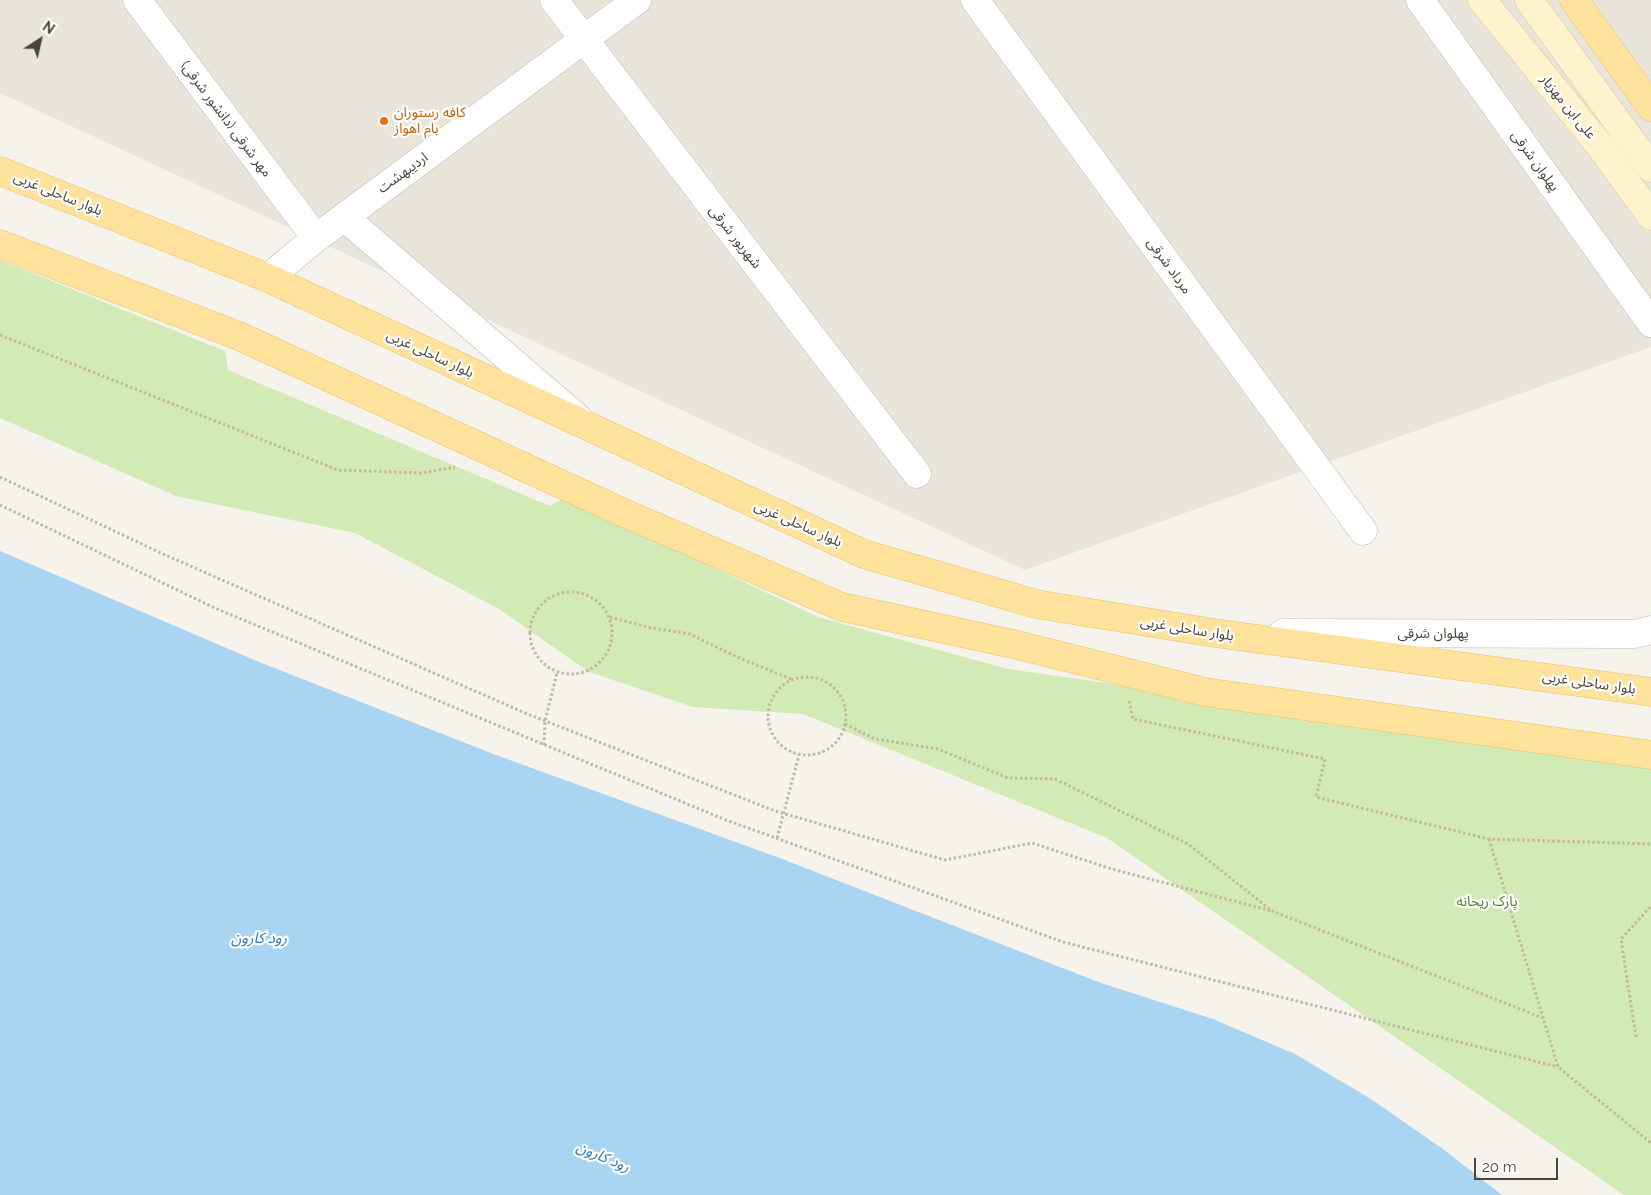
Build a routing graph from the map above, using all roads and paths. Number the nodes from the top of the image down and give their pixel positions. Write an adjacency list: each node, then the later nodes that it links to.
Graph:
1 (137, 0): 15 (street, مهر شرقی (دانشور شرقی))
2 (554, 0): 9 (street, شهریور شرقی)
3 (637, 0): 9 (street, اردیبهشت)
4 (975, 0): 25 (street, مرداد شرقی)
5 (1420, 0): 18 (street, پهلوان شرقی)
6 (1482, 0): 13 (main road, علی ابن مهزیار)
7 (1529, 0): 11 (main road)
8 (1574, 0): 10 (main road)
9 (583, 40): 14 (street, اردیبهشت); 22 (street, شهریور شرقی)
10 (1651, 107)
11 (1651, 168)
12 (0, 171): 17 (main road, بلوار ساحلی غربی)
13 (1651, 216)
14 (344, 217): 15 (street, اردیبهشت); 20 (street)
15 (316, 238): 17 (street, اردیبهشت)
16 (0, 244): 37 (main road)
17 (268, 278): 20 (main road, بلوار ساحلی غربی)
18 (1651, 323)
19 (0, 335): 21 (path)
20 (593, 430): 28 (main road, بلوار ساحلی غربی)
21 (459, 466)
22 (917, 474)
23 (0, 477): 33 (path)
24 (0, 505): 35 (path)
25 (1363, 531)
26 (610, 617): 29 (path); 29 (path); 30 (path)
27 (1651, 630): 28 (street, پهلوان شرقی)
28 (1214, 633): 31 (main road, بلوار ساحلی غربی)
29 (557, 673): 33 (path)
30 (791, 679): 34 (path); 36 (path)
31 (1651, 692)
32 (1129, 698): 40 (path)
33 (545, 721): 35 (path); 38 (path)
34 (845, 724): 36 (path); 43 (path)
35 (544, 744): 39 (path)
36 (799, 755): 38 (path)
37 (1651, 755)
38 (783, 813): 39 (path); 43 (path)
39 (777, 838): 46 (path)
40 (1489, 839): 41 (path); 44 (path)
41 (1651, 844)
42 (1651, 906): 45 (path)
43 (1272, 911): 44 (path)
44 (1543, 1018): 46 (path)
45 (1636, 1037)
46 (1558, 1067): 47 (path)
47 (1651, 1143)

